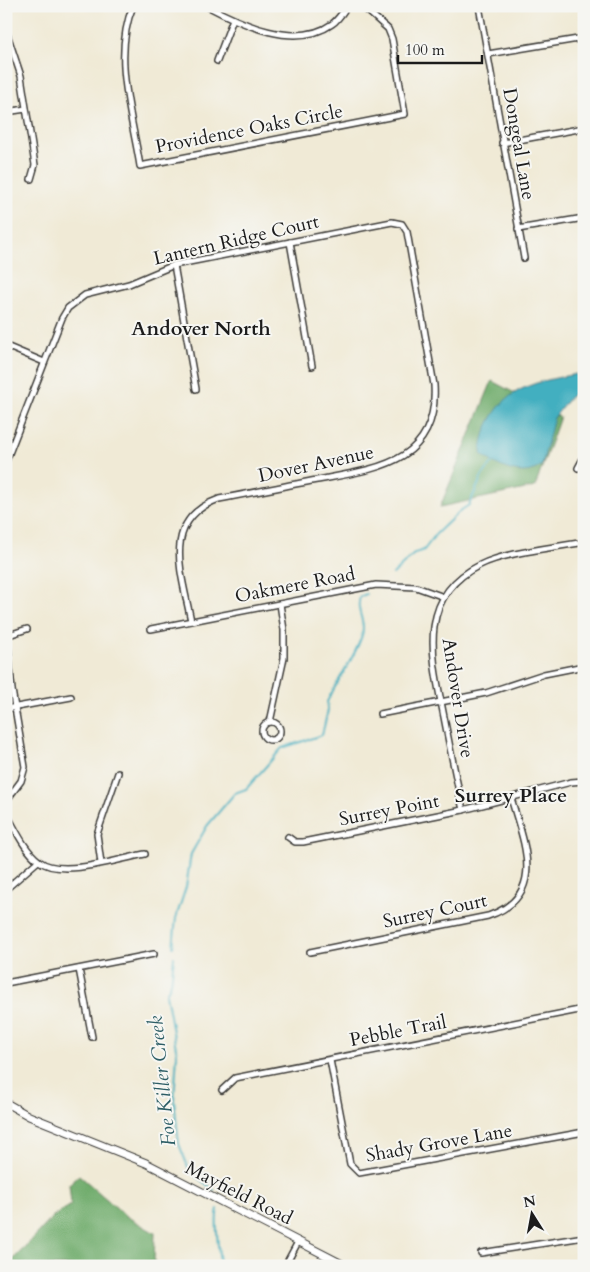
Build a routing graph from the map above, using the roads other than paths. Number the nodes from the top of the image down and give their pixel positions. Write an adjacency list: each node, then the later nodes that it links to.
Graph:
1 (133, 6): 4 (street, Providence Oaks Circle)
2 (207, 6): 6 (street)
3 (347, 6): 6 (street)
4 (362, 6)
5 (479, 6): 9 (street, Dongeal Lane)
6 (233, 19): 10 (street)
7 (6, 31): 11 (street)
8 (584, 38): 9 (street)
9 (488, 54): 14 (street, Dongeal Lane)
10 (216, 61)
11 (26, 109): 12 (street); 15 (street)
12 (6, 112)
13 (584, 128): 14 (street)
14 (502, 143): 18 (street, Dongeal Lane)
15 (31, 179)
16 (584, 218): 18 (street)
17 (402, 224): 19 (street, Lantern Ridge Court); 32 (street, Dover Avenue)
18 (518, 229): 20 (street, Dongeal Lane)
19 (290, 242): 21 (street, Lantern Ridge Court); 24 (street)
20 (524, 258)
21 (174, 265): 23 (street, Lantern Ridge Court); 25 (street)
22 (6, 346): 23 (street)
23 (44, 362): 27 (street, Lantern Ridge Court)
24 (312, 366)
25 (196, 389)
26 (584, 457): 28 (street)
27 (6, 461)
28 (578, 468)
29 (584, 542): 30 (street, Andover Drive)
30 (444, 597): 31 (street, Oakmere Road); 38 (street, Andover Drive)
31 (280, 604): 32 (street, Oakmere Road); 42 (street)
32 (191, 621): 34 (street, Oakmere Road)
33 (27, 629): 35 (street)
34 (150, 629)
35 (7, 636): 39 (street)
36 (584, 666): 38 (street)
37 (71, 697): 39 (street)
38 (441, 702): 41 (street); 47 (street, Andover Drive)
39 (15, 708): 40 (street); 46 (street)
40 (6, 709)
41 (380, 714)
42 (270, 722)
43 (118, 773): 52 (street)
44 (584, 781): 45 (street, Surrey Point)
45 (511, 798): 47 (street, Surrey Point); 54 (street, Surrey Court)
46 (6, 801)
47 (463, 810): 49 (street, Surrey Point)
48 (6, 813): 51 (street)
49 (288, 837)
50 (145, 854): 52 (street)
51 (38, 861): 52 (street); 53 (street)
52 (101, 863)
53 (6, 889)
54 (310, 952)
55 (154, 954): 56 (street)
56 (79, 968): 57 (street); 59 (street)
57 (6, 983)
58 (584, 1009): 60 (street, Pebble Trail)
59 (92, 1037)
60 (330, 1060): 61 (street, Pebble Trail); 63 (street, Shady Grove Lane)
61 (222, 1090)
62 (6, 1103): 65 (street, Mayfield Road)
63 (584, 1132)
64 (584, 1237): 66 (street)
65 (298, 1242): 67 (street); 68 (street, Mayfield Road)
66 (481, 1253)
67 (285, 1266)
68 (346, 1266)

